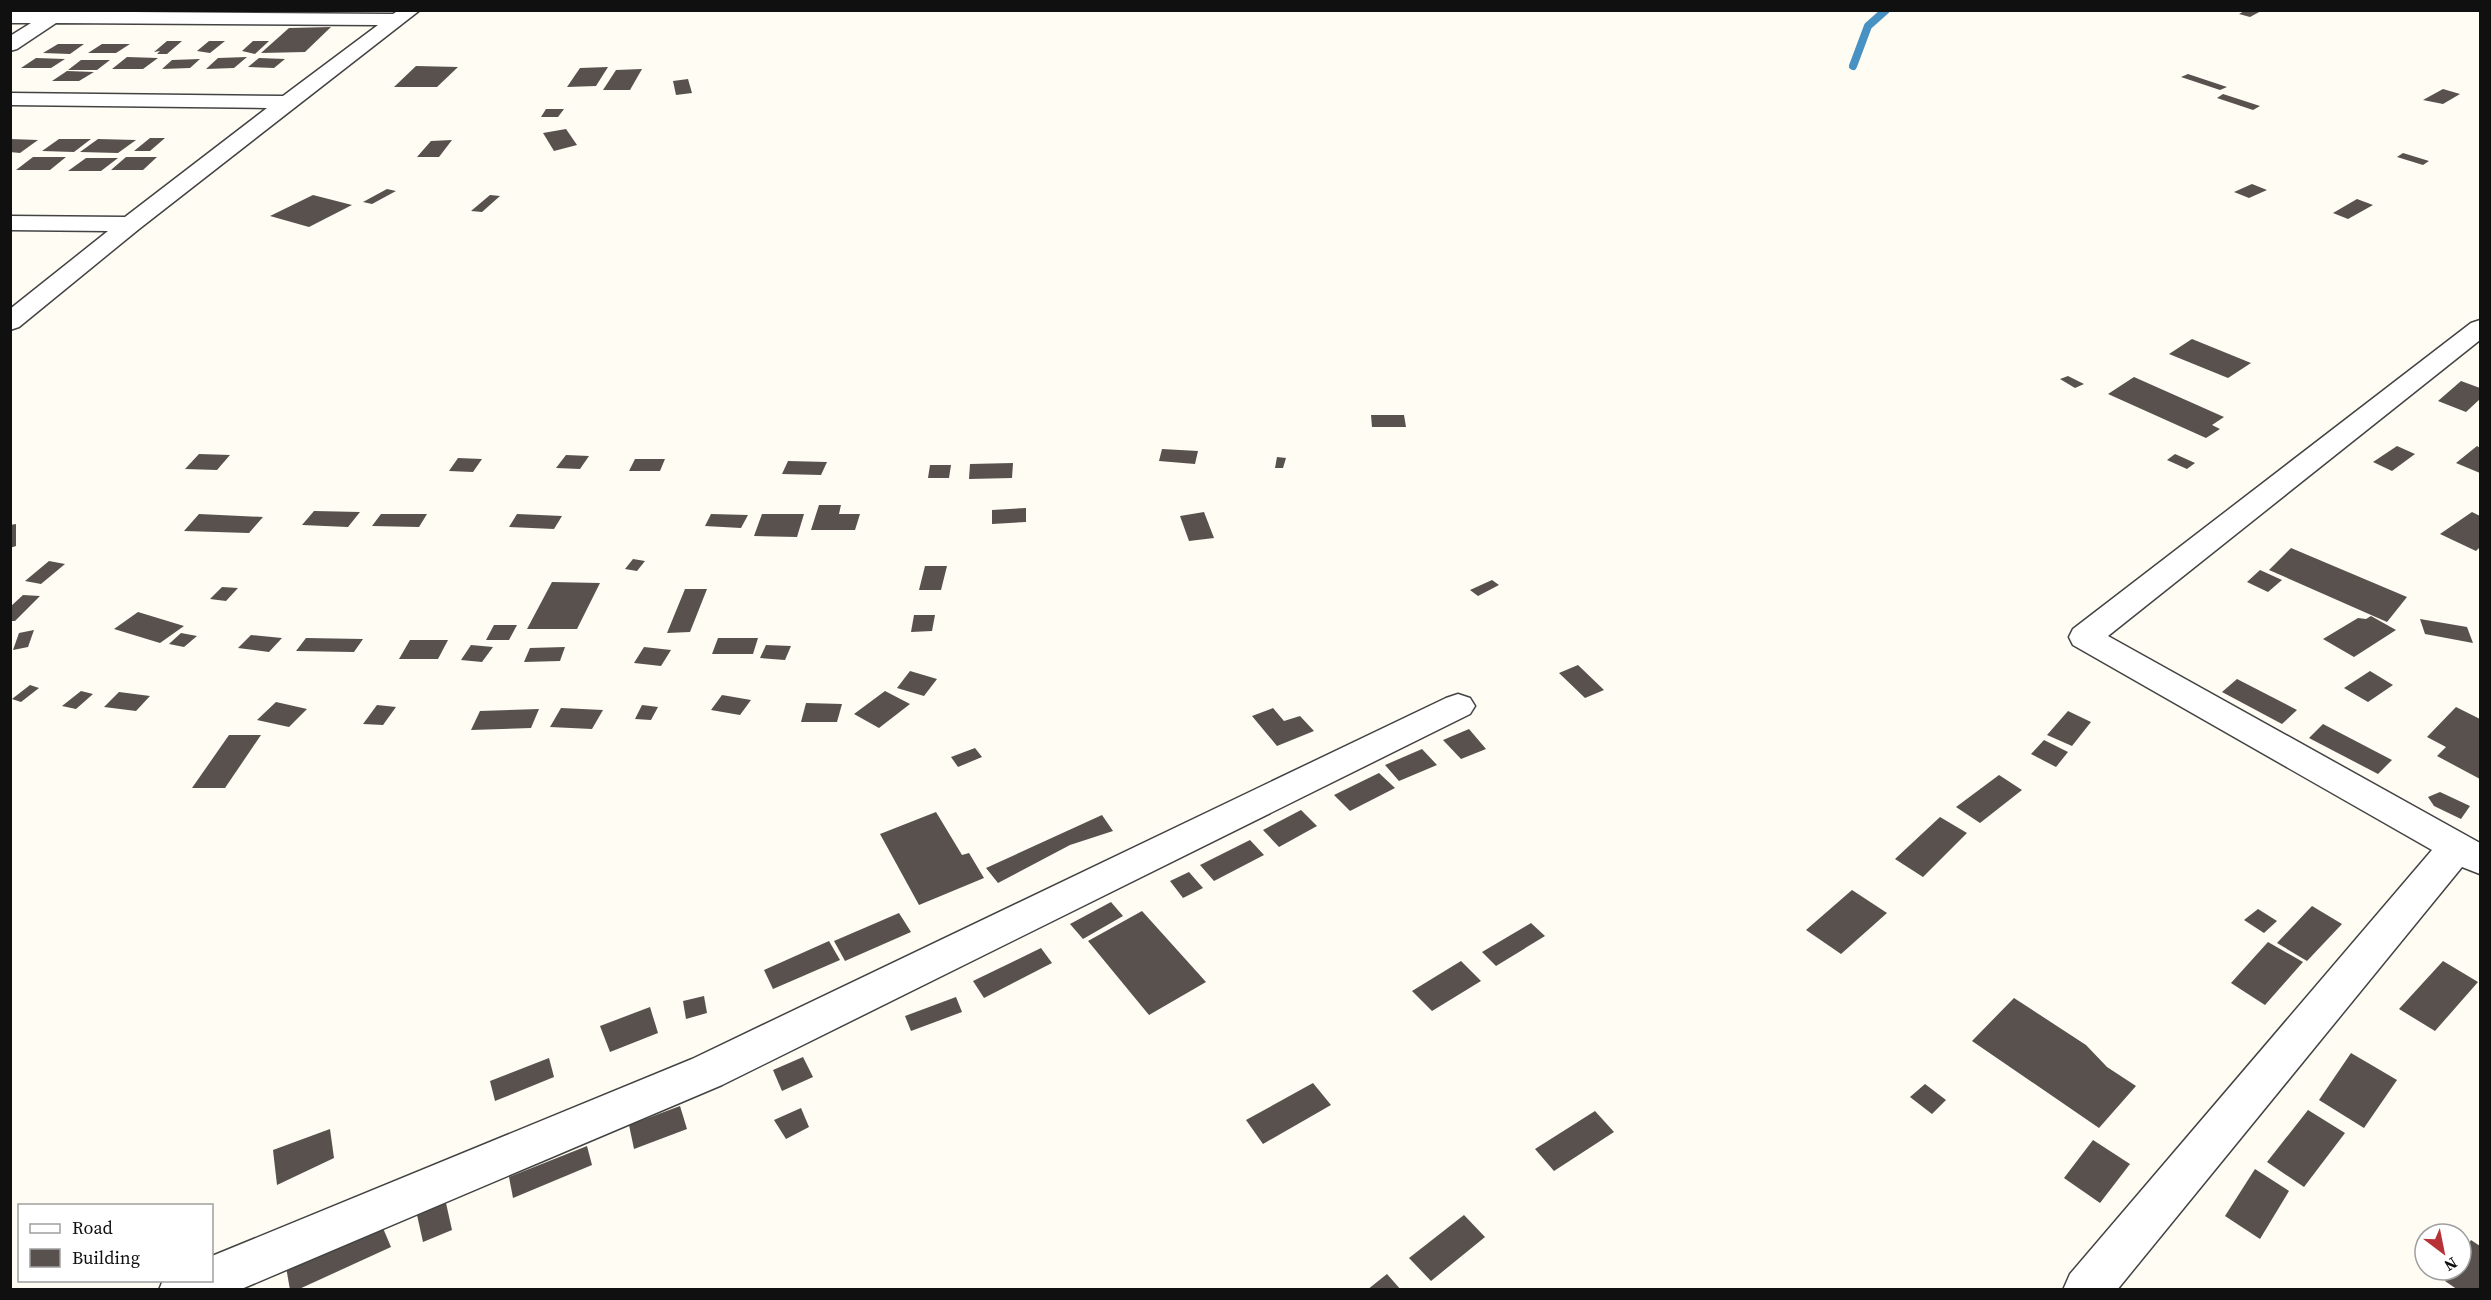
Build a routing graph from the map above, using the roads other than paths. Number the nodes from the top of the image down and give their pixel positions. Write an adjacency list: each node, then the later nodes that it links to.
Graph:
1 (404, 15): 3 (street); 6 (street)
2 (10, 17): 3 (street)
3 (52, 17): 4 (street)
4 (10, 45)
5 (10, 99): 6 (street)
6 (288, 102): 8 (street)
7 (10, 223): 8 (street)
8 (131, 224): 9 (street)
9 (10, 322)
10 (2481, 328): 12 (street)
11 (1458, 706): 13 (street)
12 (2469, 854): 16 (street)
13 (213, 1278)
14 (203, 1282): 15 (street)
15 (183, 1290)
16 (2087, 1290)

